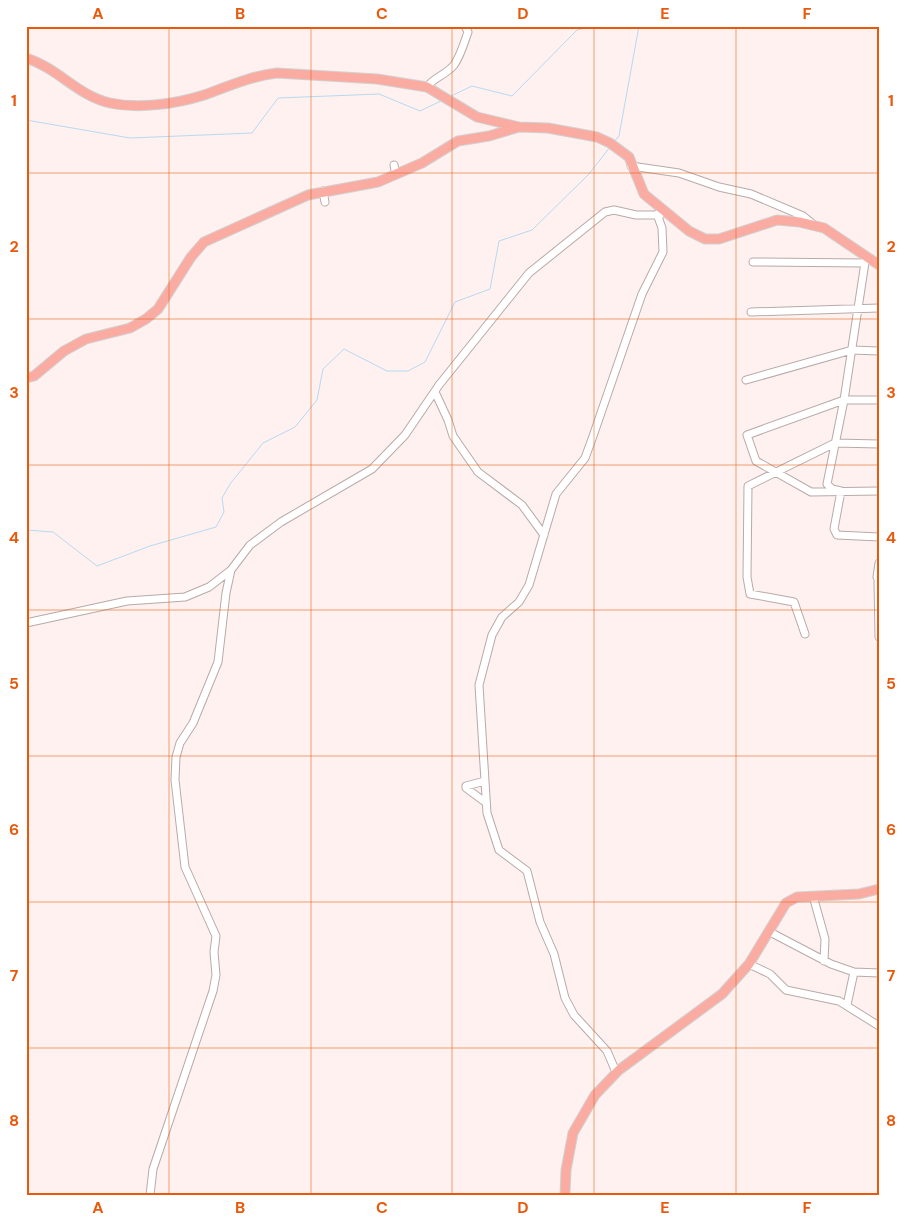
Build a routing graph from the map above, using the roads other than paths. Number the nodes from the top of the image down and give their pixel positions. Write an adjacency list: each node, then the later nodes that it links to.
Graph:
1 (465, 26): 3 (street)
2 (26, 58): 3 (main road)
3 (427, 87): 4 (main road)
4 (520, 127): 6 (main road); 7 (main road)
5 (394, 165): 7 (street)
6 (631, 166): 11 (main road); 12 (street)
7 (396, 175): 8 (main road)
8 (323, 191): 9 (street); 21 (main road)
9 (325, 202)
10 (658, 214): 11 (street); 23 (street); 31 (street)
11 (670, 216): 12 (main road)
12 (814, 224): 13 (main road)
13 (865, 259): 14 (street); 15 (main road); 17 (street)
14 (753, 262)
15 (878, 262)
16 (879, 308): 17 (street)
17 (859, 310): 18 (street); 19 (street)
18 (751, 312)
19 (852, 350): 20 (street); 22 (street); 24 (street)
20 (879, 351)
21 (26, 378)
22 (746, 380)
23 (434, 392): 31 (street); 34 (street)
24 (844, 400): 25 (street); 26 (street); 28 (street)
25 (879, 400)
26 (835, 443): 27 (street); 28 (street); 30 (street)
27 (879, 444)
28 (774, 473): 30 (street); 37 (street)
29 (879, 491): 30 (street)
30 (841, 492): 32 (street)
31 (544, 535): 41 (street)
32 (879, 537)
33 (879, 563): 35 (street)
34 (231, 570): 36 (street); 38 (street)
35 (878, 581): 40 (street)
36 (26, 623)
37 (805, 634)
38 (220, 635): 39 (street); 53 (street)
39 (211, 636)
40 (879, 637)
41 (485, 781): 42 (street); 42 (street)
42 (485, 802): 52 (street)
43 (879, 889): 44 (main road)
44 (813, 896): 45 (main road); 46 (street)
45 (768, 931): 46 (street); 47 (main road)
46 (824, 960): 48 (street)
47 (749, 964): 50 (street); 52 (main road)
48 (854, 972): 49 (street); 50 (street)
49 (879, 973)
50 (847, 1005): 51 (street)
51 (879, 1026)
52 (616, 1072): 54 (main road)
53 (150, 1195)
54 (565, 1195)

